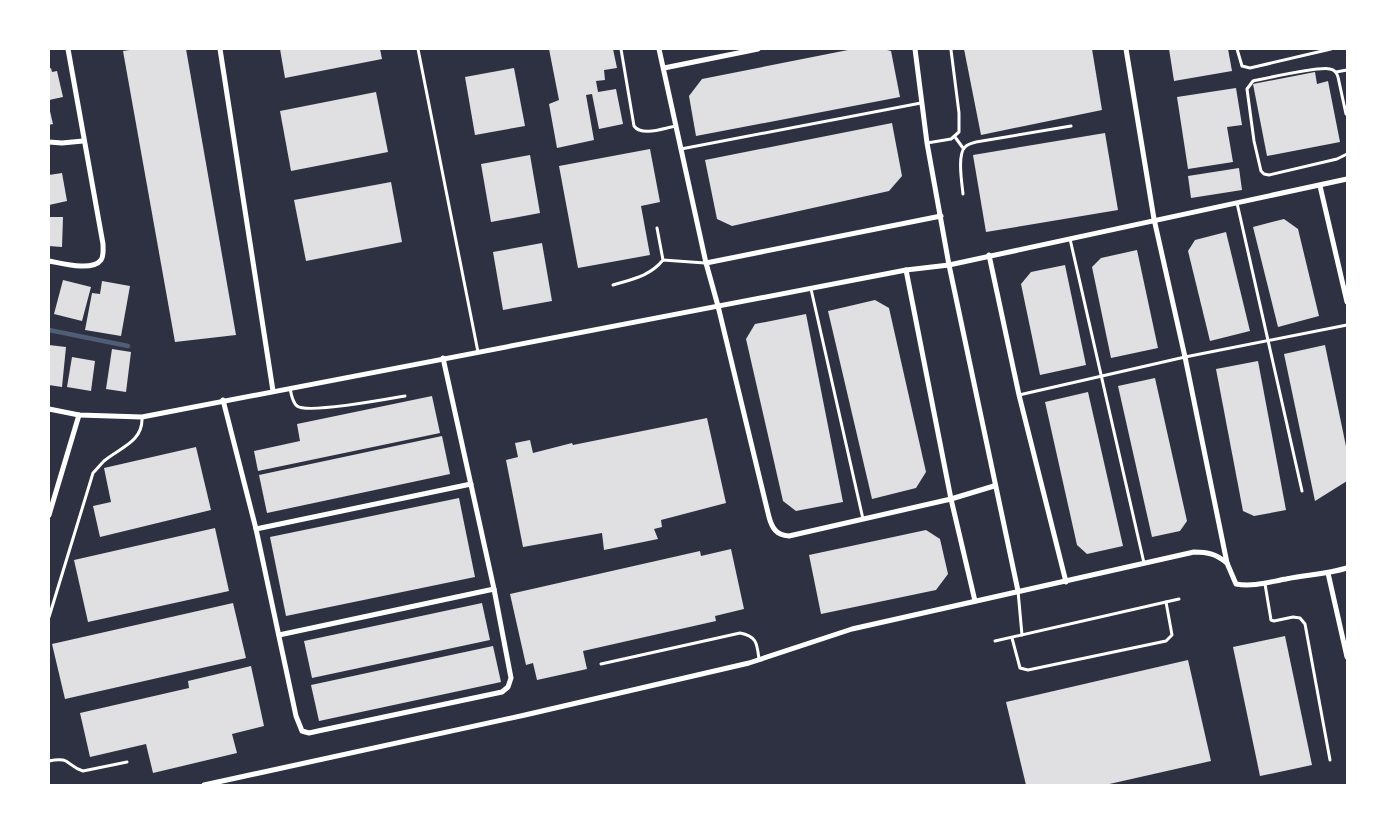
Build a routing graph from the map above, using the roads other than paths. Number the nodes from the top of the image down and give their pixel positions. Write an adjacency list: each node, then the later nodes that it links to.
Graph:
1 (68, 49): 21 (street)
2 (220, 49): 52 (street)
3 (418, 49): 47 (lane)
4 (621, 49): 18 (lane)
5 (659, 49): 12 (street)
6 (758, 49): 12 (street)
7 (915, 49): 15 (street)
8 (1126, 49): 32 (street)
9 (1237, 49): 10 (lane)
10 (1329, 49)
11 (951, 50): 20 (lane)
12 (664, 68): 18 (street)
13 (1347, 70): 14 (lane)
14 (1336, 72): 16 (lane); 26 (lane)
15 (921, 103): 23 (street); 25 (lane)
16 (1347, 114): 17 (lane)
17 (1347, 119)
18 (676, 126): 25 (street)
19 (1071, 126): 24 (lane)
20 (955, 137): 23 (lane); 24 (lane)
21 (84, 141): 22 (street); 37 (street)
22 (49, 142)
23 (927, 143): 31 (street)
24 (963, 148): 29 (lane)
25 (681, 149): 38 (street)
26 (1347, 154)
27 (1347, 179): 28 (street)
28 (1320, 186): 30 (street); 43 (street)
29 (963, 194)
30 (1237, 203): 32 (street); 46 (lane)
31 (941, 216): 38 (street); 39 (street)
32 (1154, 220): 34 (street); 48 (street)
33 (656, 228): 36 (lane)
34 (1070, 239): 35 (street); 50 (lane)
35 (989, 255): 39 (street); 53 (street)
36 (663, 260): 38 (lane); 41 (lane)
37 (49, 261)
38 (706, 262): 44 (street)
39 (949, 264): 40 (street); 60 (street)
40 (906, 270): 42 (street); 62 (street)
41 (613, 285)
42 (811, 288): 44 (street); 64 (lane)
43 (1347, 302)
44 (718, 306): 47 (street); 64 (street)
45 (1347, 325): 46 (lane)
46 (1269, 341): 48 (lane); 61 (lane)
47 (478, 352): 49 (street)
48 (1185, 357): 50 (lane); 66 (street)
49 (443, 358): 51 (street); 59 (street)
50 (1101, 376): 53 (lane); 67 (lane)
51 (290, 387): 52 (street); 54 (lane)
52 (273, 391): 55 (street)
53 (1020, 395): 70 (street)
54 (405, 396)
55 (223, 400): 58 (street); 65 (street)
56 (49, 409): 57 (street)
57 (79, 415): 58 (street); 63 (street)
58 (142, 417): 77 (lane)
59 (471, 484): 65 (street); 72 (street)
60 (994, 486): 62 (street); 73 (street)
61 (1302, 491)
62 (951, 500): 64 (street); 75 (street)
63 (49, 515)
64 (863, 520)
65 (256, 529): 78 (street)
66 (1227, 563): 67 (street); 71 (street)
67 (1144, 564): 70 (street)
68 (1347, 568): 69 (street)
69 (1328, 573): 71 (street); 82 (street)
70 (1066, 582): 73 (street)
71 (1265, 584): 86 (lane)
72 (494, 589): 78 (street); 78 (street)
73 (1018, 592): 75 (street); 79 (lane)
74 (1179, 600): 76 (lane)
75 (976, 601): 83 (street)
76 (1166, 602): 79 (lane); 80 (lane)
77 (49, 616)
78 (279, 635)
79 (1022, 635): 80 (lane)
80 (1012, 638): 81 (lane)
81 (996, 641)
82 (1347, 657)
83 (760, 660): 84 (lane); 88 (street)
84 (601, 664)
85 (49, 760): 87 (lane)
86 (1330, 760)
87 (126, 762)
88 (204, 785)

